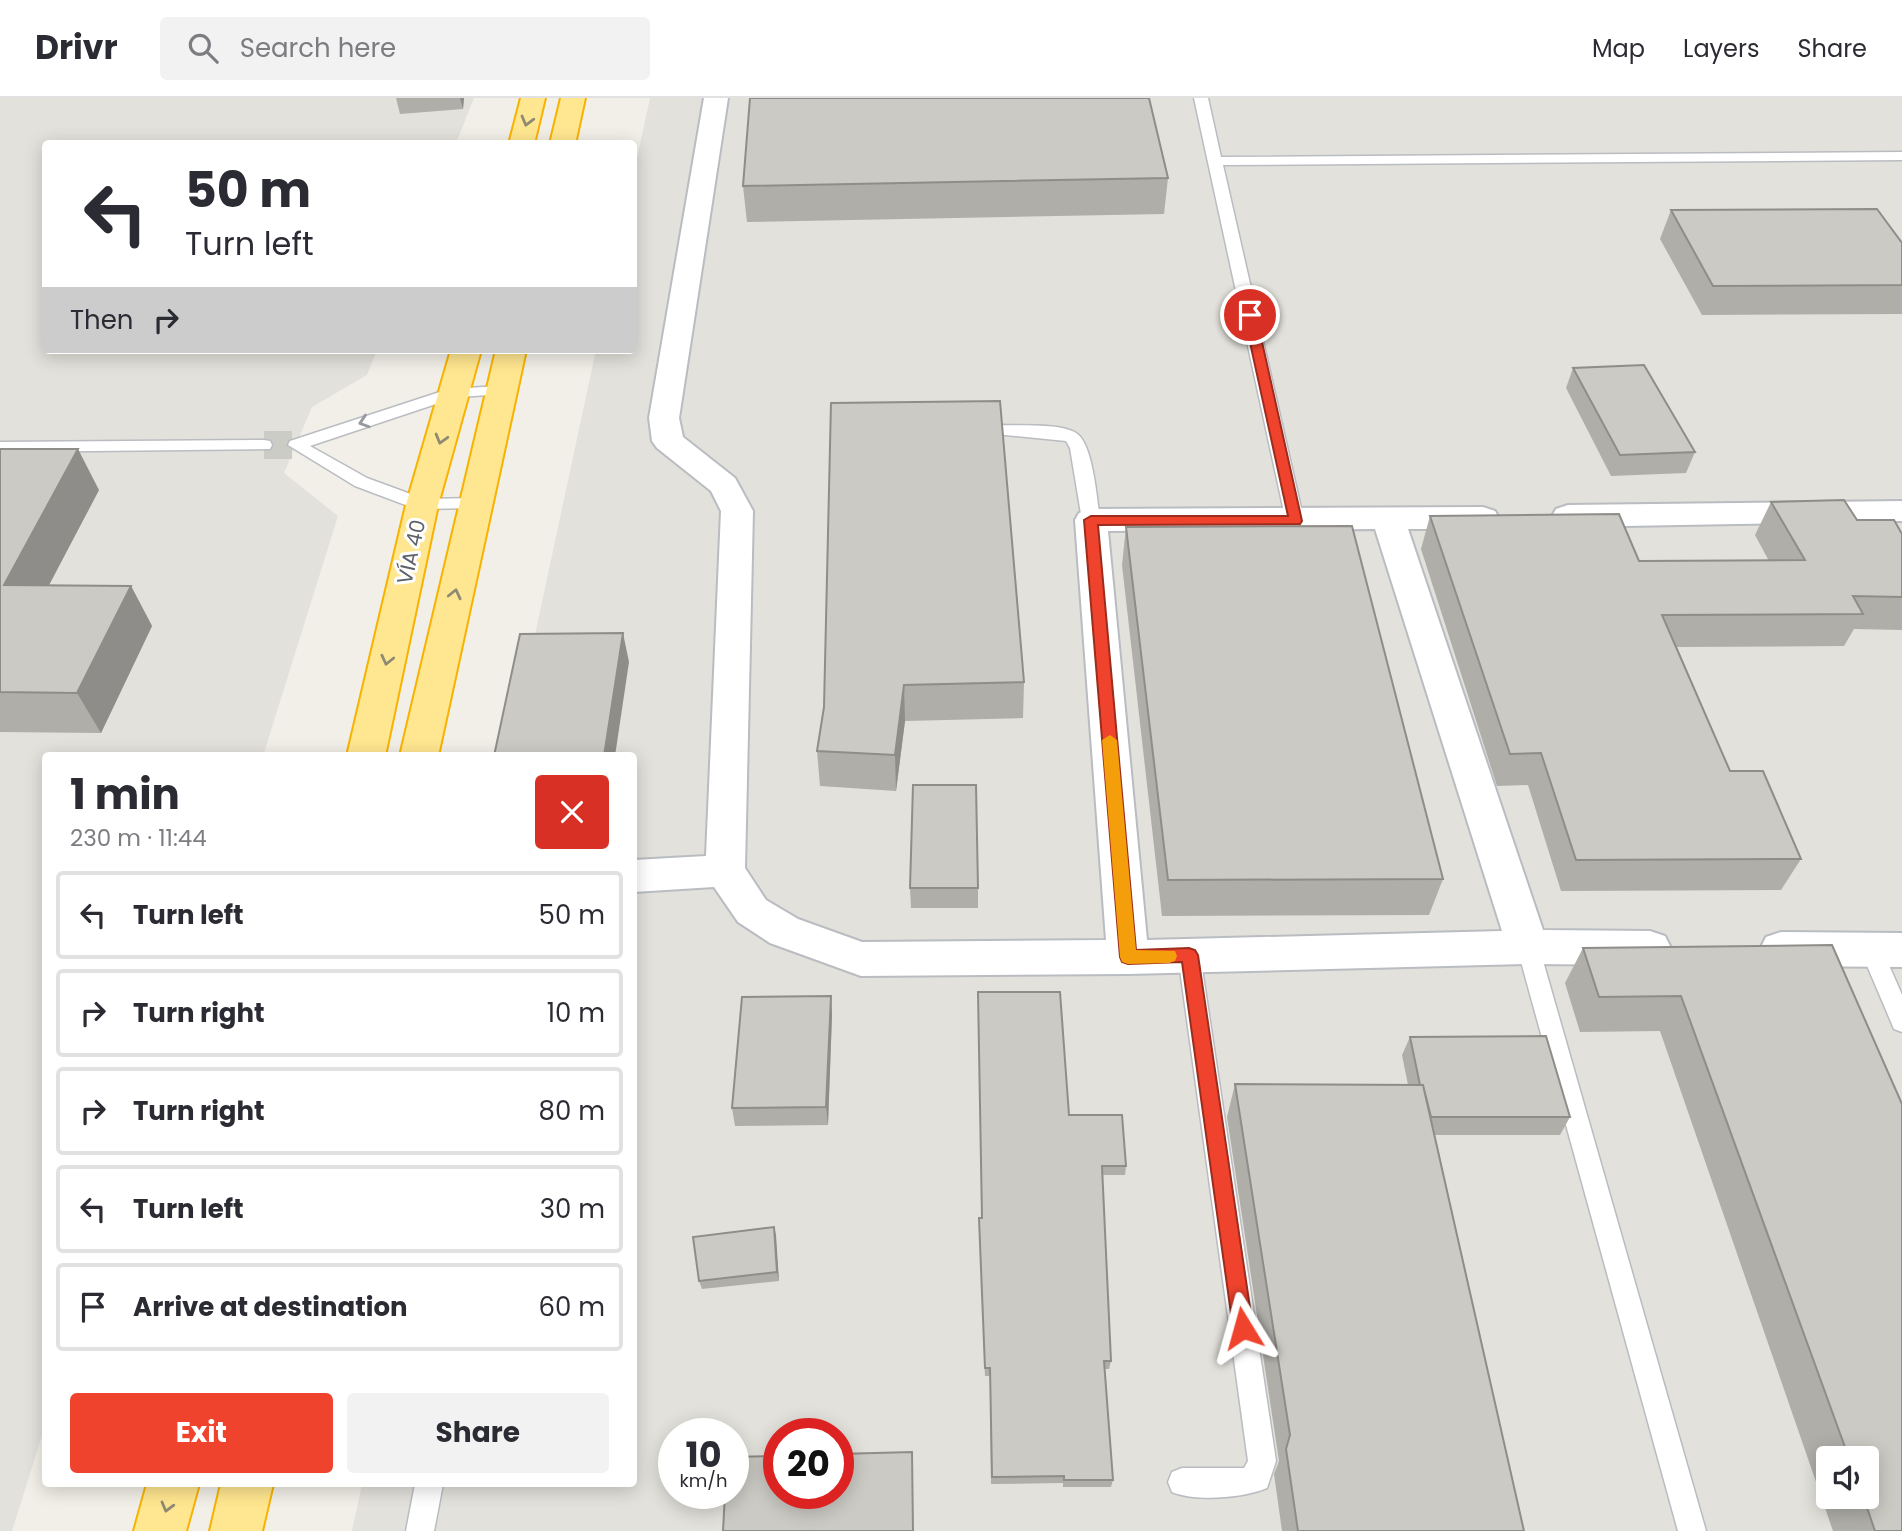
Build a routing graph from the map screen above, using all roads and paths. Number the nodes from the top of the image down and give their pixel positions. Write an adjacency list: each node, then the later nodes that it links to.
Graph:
1 (533, 98): 5 (highway, one-way to 5)
2 (573, 98): 6 (highway)
3 (716, 98): 24 (street)
4 (1201, 98): 8 (lane)
5 (522, 140)
6 (563, 140)
7 (1902, 156): 8 (lane)
8 (1216, 161): 21 (lane)
9 (465, 354): 12 (highway, VÍA 40)
10 (510, 354): 11 (highway)
11 (501, 391): 12 (lane); 16 (highway)
12 (455, 392): 17 (highway, VÍA 40, one-way to 17); 17 (lane, one-way to 17)
13 (1001, 430): 20 (lane)
14 (264, 445): 15 (lane)
15 (0, 447)
16 (475, 504): 17 (lane); 23 (highway, one-way to 16)
17 (422, 505): 22 (highway, VÍA 40, one-way to 22)
18 (1902, 512): 19 (street)
19 (1388, 519): 21 (street); 26 (street)
20 (1091, 520): 21 (street); 31 (street)
21 (1295, 521)
22 (367, 752)
23 (420, 752)
24 (725, 871): 25 (street); 31 (street)
25 (637, 876)
26 (1528, 947): 27 (street); 30 (street); 40 (lane)
27 (1679, 948)
28 (1748, 948): 29 (street)
29 (1887, 950): 32 (lane)
30 (1189, 955): 31 (street); 33 (lane)
31 (1128, 957)
32 (1902, 1022)
33 (1182, 1482)
34 (172, 1487): 37 (highway, one-way to 37)
35 (246, 1487): 38 (highway)
36 (428, 1487): 39 (lane)
37 (160, 1531)
38 (236, 1531)
39 (420, 1531)
40 (1692, 1531)

